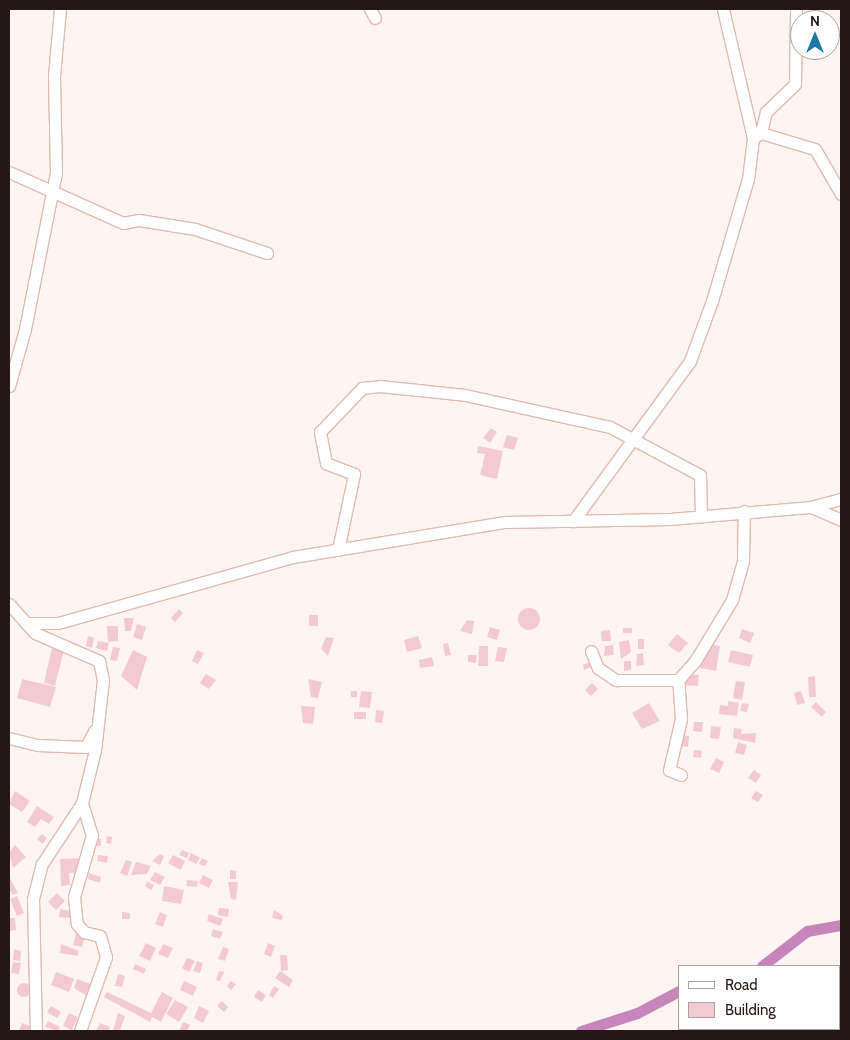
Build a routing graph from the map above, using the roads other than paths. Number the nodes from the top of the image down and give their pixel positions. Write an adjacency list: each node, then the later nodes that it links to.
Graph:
1 (60, 9): 7 (street)
2 (723, 9): 4 (street)
3 (796, 9): 4 (street)
4 (757, 136): 6 (street); 10 (street)
5 (9, 172): 7 (street)
6 (841, 194)
7 (52, 195): 8 (street); 9 (street)
8 (267, 253)
9 (9, 386)
10 (634, 442): 14 (street); 15 (street); 17 (street)
11 (841, 499): 12 (street)
12 (811, 507): 13 (street); 16 (street)
13 (744, 510): 14 (street); 21 (street)
14 (701, 516): 15 (street)
15 (573, 520): 17 (street)
16 (841, 520)
17 (338, 550): 19 (street)
18 (9, 604): 19 (street)
19 (26, 623): 22 (street)
20 (592, 651): 21 (street)
21 (678, 680): 24 (street)
22 (96, 728): 23 (street); 25 (street)
23 (9, 738)
24 (681, 775)
25 (82, 803): 26 (street); 27 (street)
26 (36, 1031)
27 (80, 1031)

